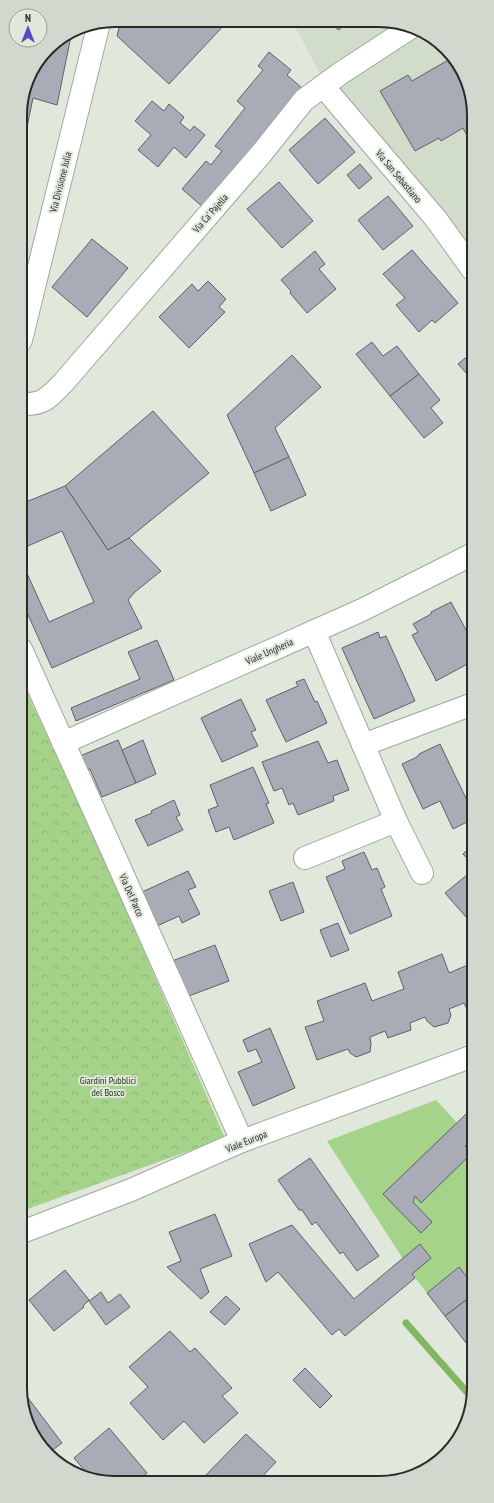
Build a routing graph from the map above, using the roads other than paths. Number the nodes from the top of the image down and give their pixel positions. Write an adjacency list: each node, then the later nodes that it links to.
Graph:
1 (97, 29): 5 (street, Via Divisione Julia)
2 (405, 31): 3 (street, Via Ca' Pajella)
3 (323, 86): 4 (street, Via San Sebastiano); 6 (street, Via Ca' Pajella)
4 (467, 262)
5 (27, 312)
6 (27, 404)
7 (467, 557): 8 (street, Viale Ungheria)
8 (314, 631): 11 (street, Viale Ungheria); 12 (street)
9 (27, 662): 11 (street, Via Del Parco)
10 (467, 706): 12 (street)
11 (63, 743): 17 (street, Via Del Parco)
12 (363, 745): 13 (street)
13 (396, 821): 14 (street); 15 (street)
14 (305, 858)
15 (422, 873)
16 (467, 1058): 17 (street, Viale Europa)
17 (242, 1141): 18 (street, Viale Europa)
18 (27, 1230)

